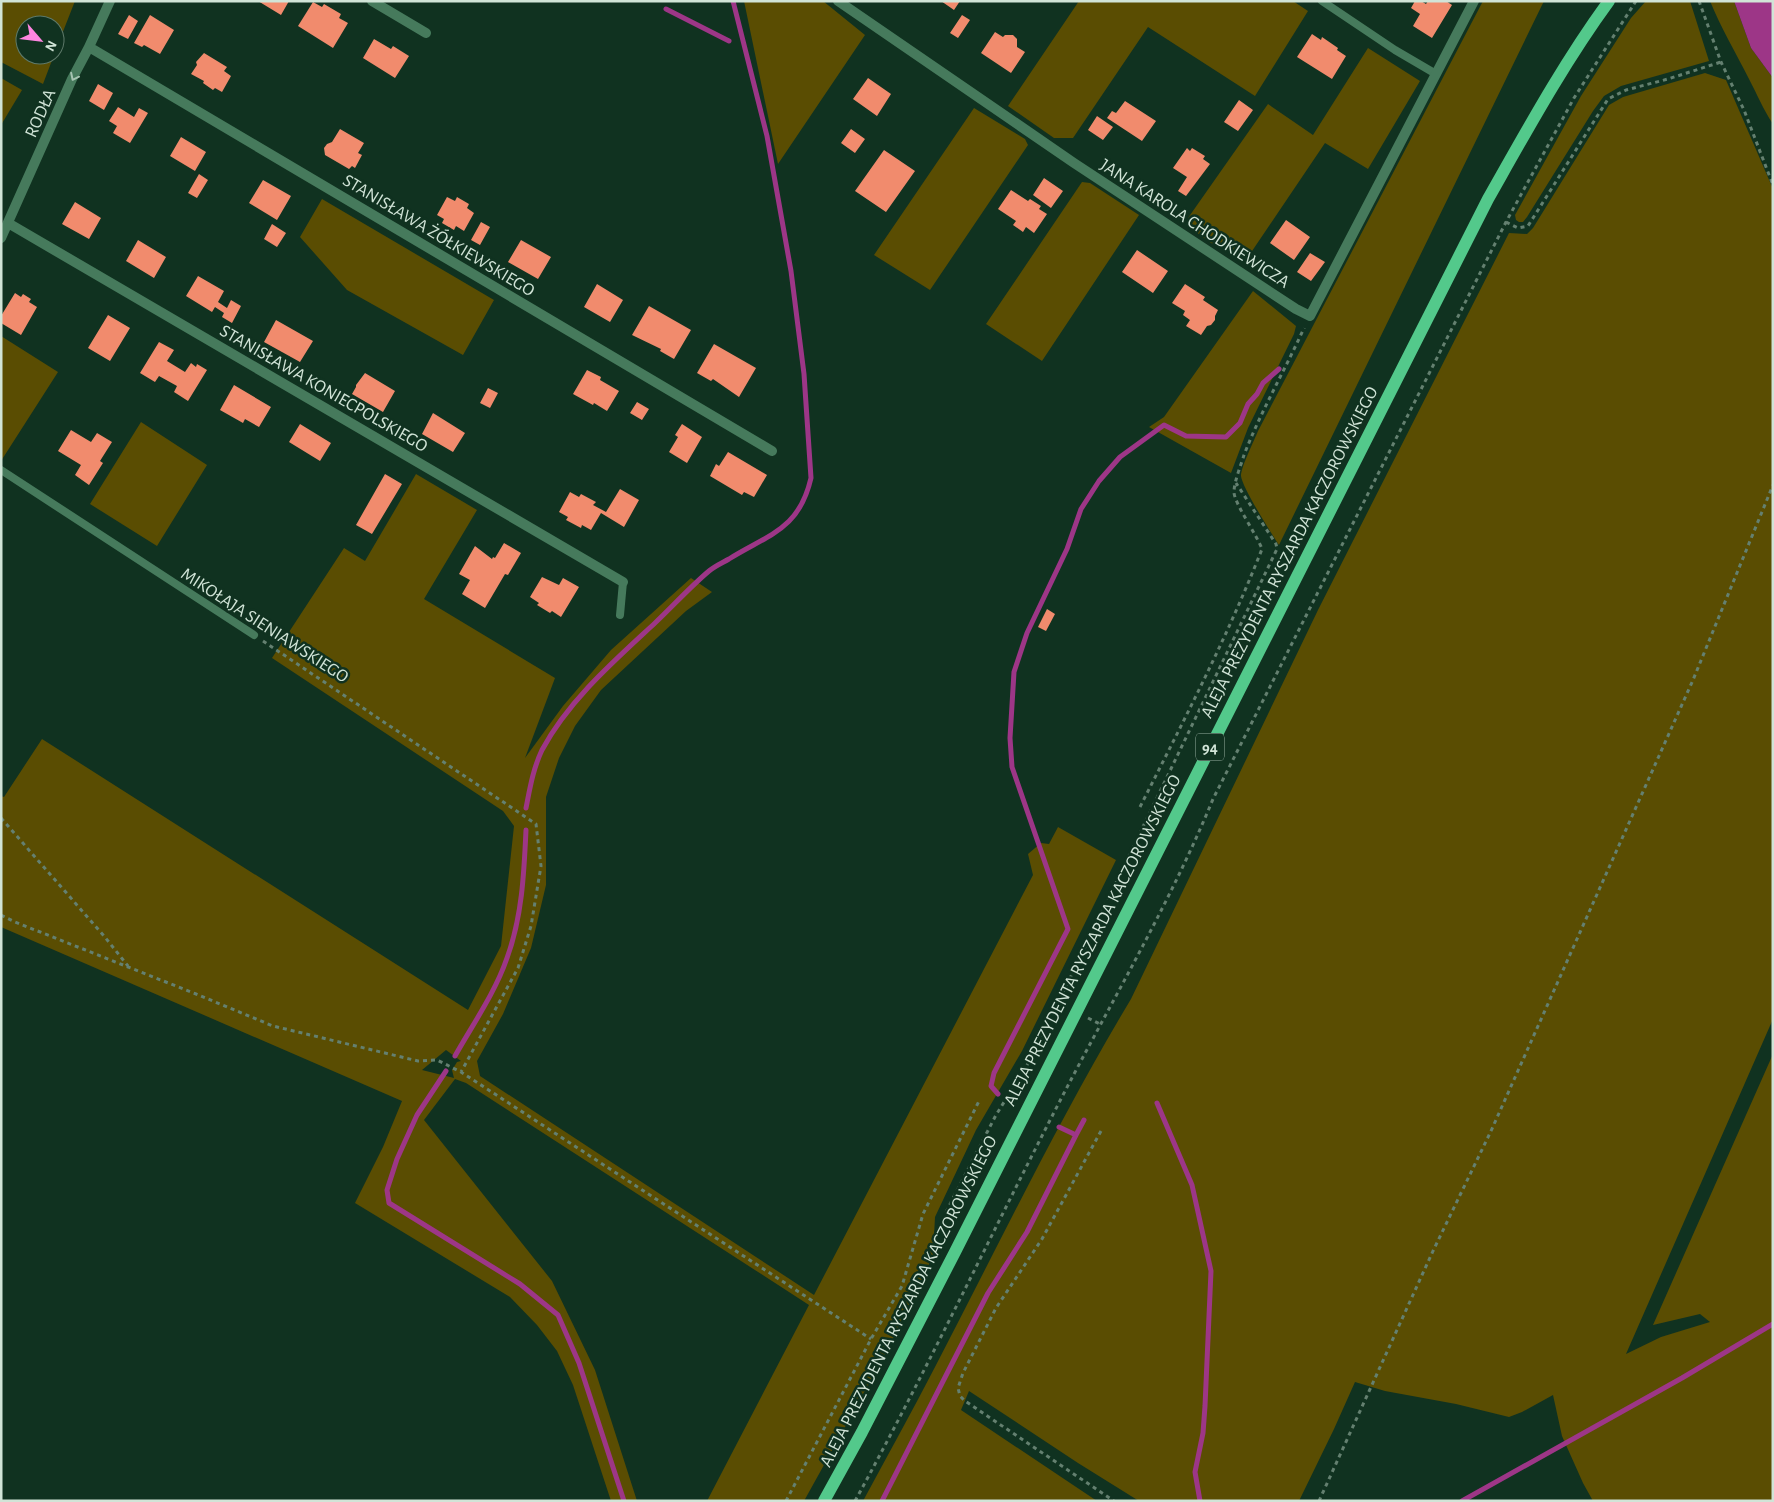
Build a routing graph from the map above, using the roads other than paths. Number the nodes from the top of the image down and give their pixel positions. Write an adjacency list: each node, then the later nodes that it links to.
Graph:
1 (110, 1): 8 (street, RODŁA)
2 (372, 1): 7 (street)
3 (838, 1): 9 (street, JANA KAROLA CHODKIEWICZA)
4 (1322, 1): 9 (lane)
5 (1474, 1): 9 (street)
6 (1609, 1): 17 (main road, ALEJA PREZYDENTA RYSZARDA KACZOROWSKIEGO / 94)
7 (426, 33)
8 (90, 47): 10 (street, RODŁA, one-way to 10); 12 (street, STANISŁAWA ŻÓŁKIEWSKIEGO)
9 (1436, 74)
10 (8, 223): 11 (street, RODŁA); 14 (street, STANISŁAWA KONIECPOLSKIEGO)
11 (1, 238)
12 (772, 451)
13 (1, 470): 16 (lane, MIKOŁAJA SIENIAWSKIEGO)
14 (623, 582): 15 (lane)
15 (620, 615)
16 (254, 635)
17 (824, 1501)

